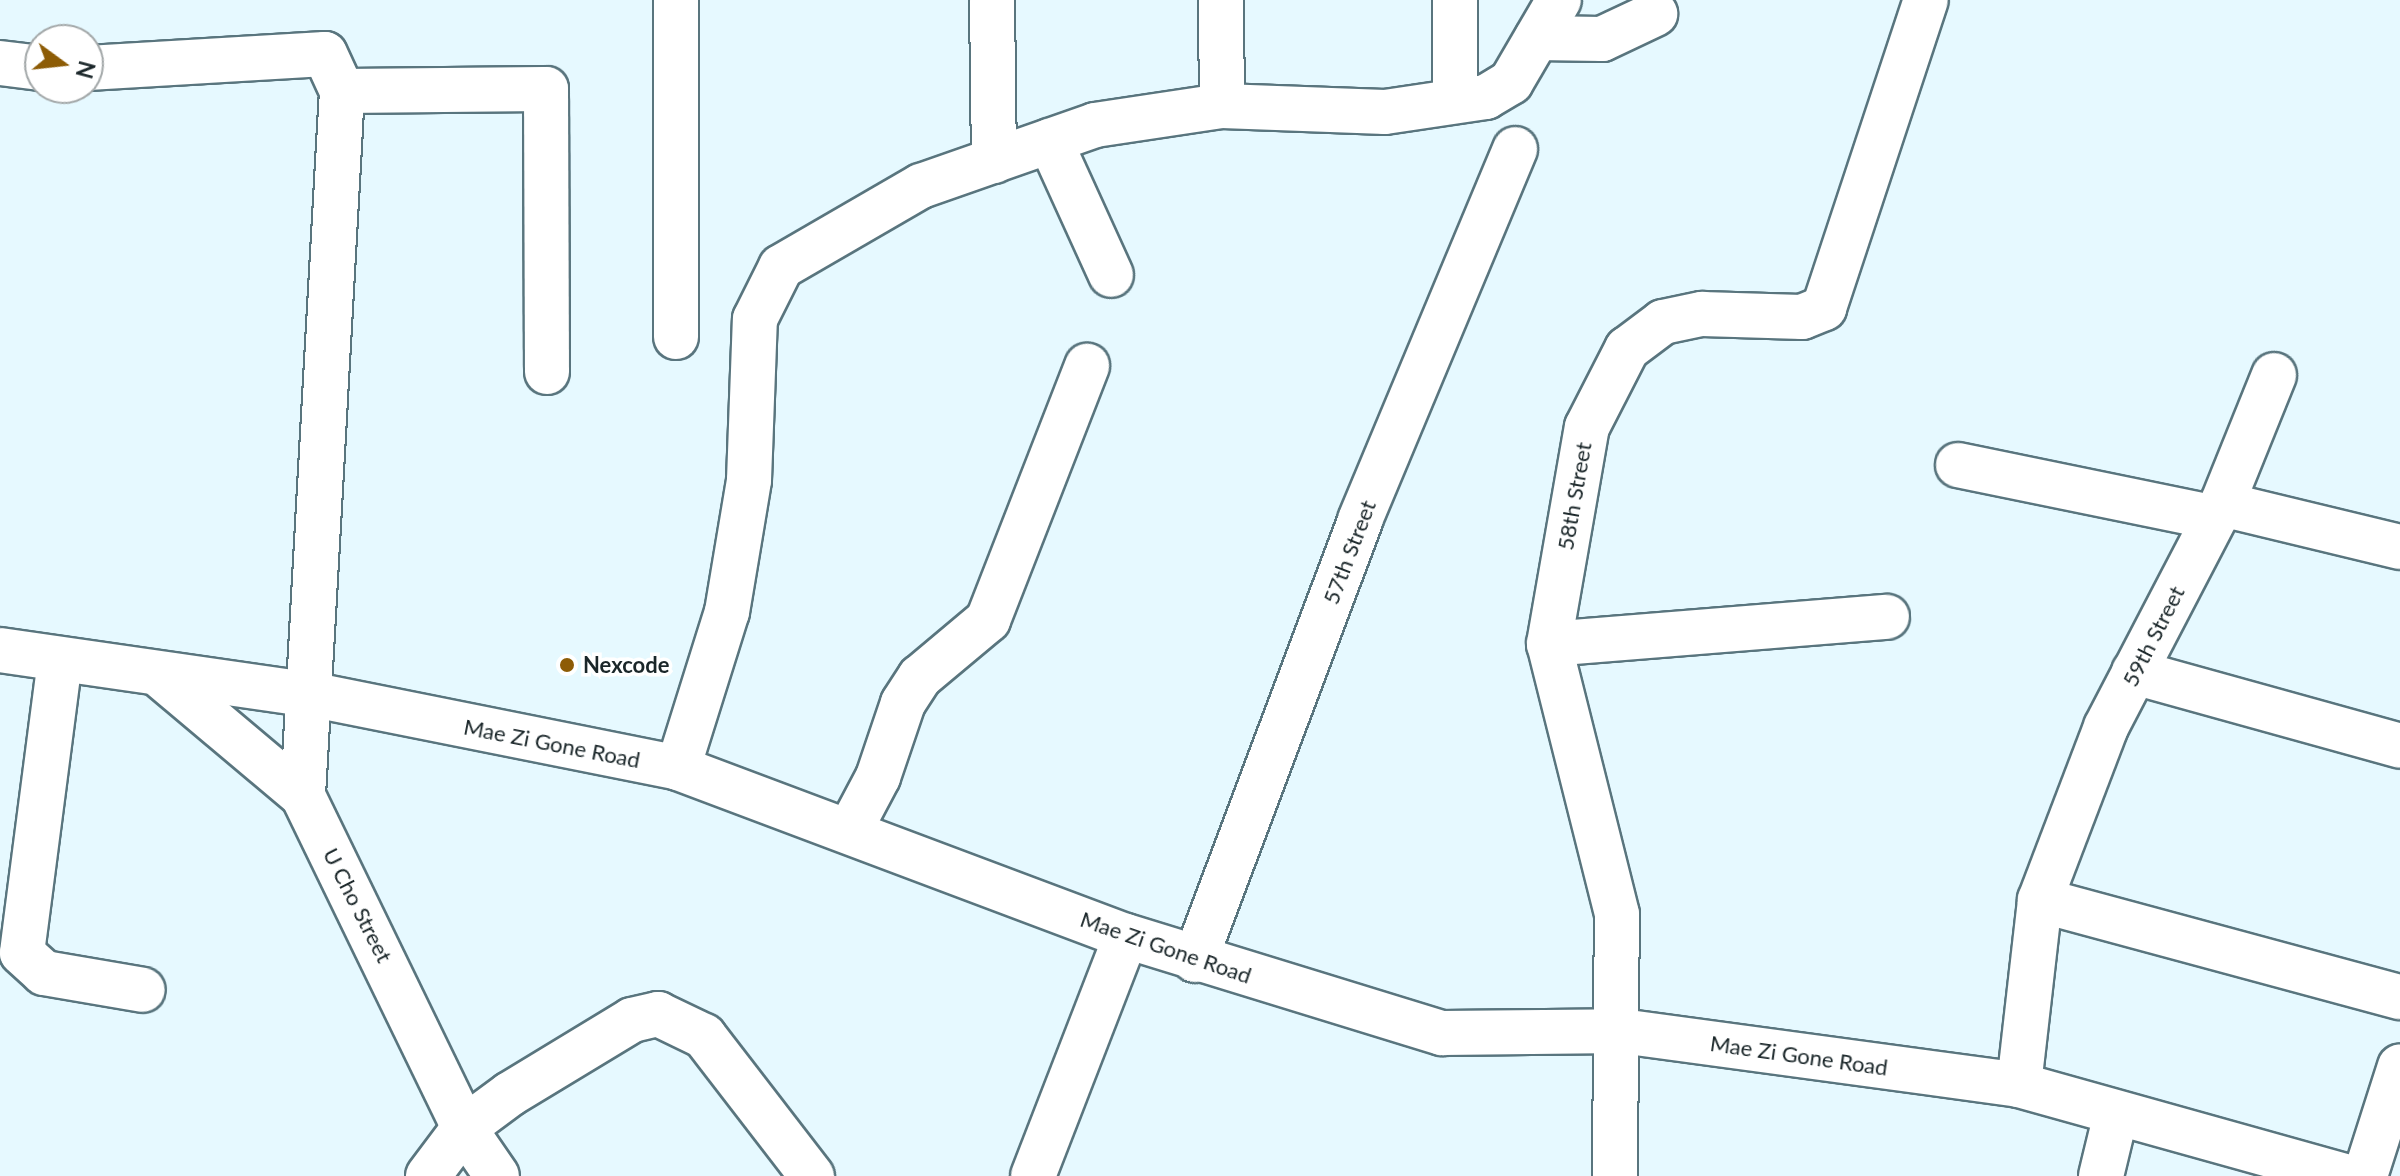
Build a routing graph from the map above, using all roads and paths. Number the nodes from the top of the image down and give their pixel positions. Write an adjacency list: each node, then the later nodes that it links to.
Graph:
1 (676, 0): 19 (street)
2 (992, 0): 17 (street)
3 (1221, 0): 14 (street)
4 (1455, 0): 13 (street)
5 (1559, 0): 8 (street)
6 (1926, 0): 27 (street, 58th Street)
7 (1655, 14): 8 (street)
8 (1537, 38): 13 (street)
9 (0, 63): 10 (street)
10 (24, 66)
11 (104, 67): 12 (street)
12 (342, 91): 21 (street); 32 (street)
13 (1455, 101): 14 (street)
14 (1222, 106): 15 (street)
15 (1050, 141): 17 (street); 18 (street)
16 (1515, 149): 39 (street, 57th Street)
17 (994, 161): 34 (street)
18 (1111, 275)
19 (676, 337)
20 (1087, 366): 36 (street)
21 (547, 372)
22 (2274, 375): 24 (street, 59th Street)
23 (1958, 465): 24 (street)
24 (2217, 511): 25 (street); 30 (street, 59th Street)
25 (2400, 547)
26 (1887, 617): 27 (street)
27 (1549, 644): 42 (street, 58th Street)
28 (0, 650): 29 (street, Mae Zi Gone Road)
29 (60, 660): 31 (street, Mae Zi Gone Road); 40 (street)
30 (2134, 672): 33 (street); 37 (street, 59th Street)
31 (163, 678): 32 (street, Mae Zi Gone Road); 35 (street, U Cho Street)
32 (314, 695): 34 (street, Mae Zi Gone Road); 35 (street)
33 (2400, 746)
34 (678, 768): 36 (street, Mae Zi Gone Road)
35 (303, 796): 46 (street, U Cho Street)
36 (851, 828): 38 (street, Mae Zi Gone Road)
37 (2040, 900): 41 (street); 44 (street, 59th Street)
38 (1126, 936): 39 (street, Mae Zi Gone Road); 50 (street)
39 (1195, 960): 42 (street, Mae Zi Gone Road)
40 (143, 990)
41 (2400, 997)
42 (1621, 1031): 44 (street, Mae Zi Gone Road); 51 (street, 58th Street)
43 (2400, 1066): 54 (street)
44 (2019, 1085): 45 (street, Mae Zi Gone Road)
45 (2115, 1118): 52 (street); 53 (street, Mae Zi Gone Road)
46 (464, 1128): 47 (street); 48 (street, U Cho Street); 49 (street)
47 (428, 1176)
48 (497, 1176)
49 (812, 1176)
50 (1033, 1176)
51 (1615, 1176)
52 (2101, 1176)
53 (2345, 1176)
54 (2365, 1176)

